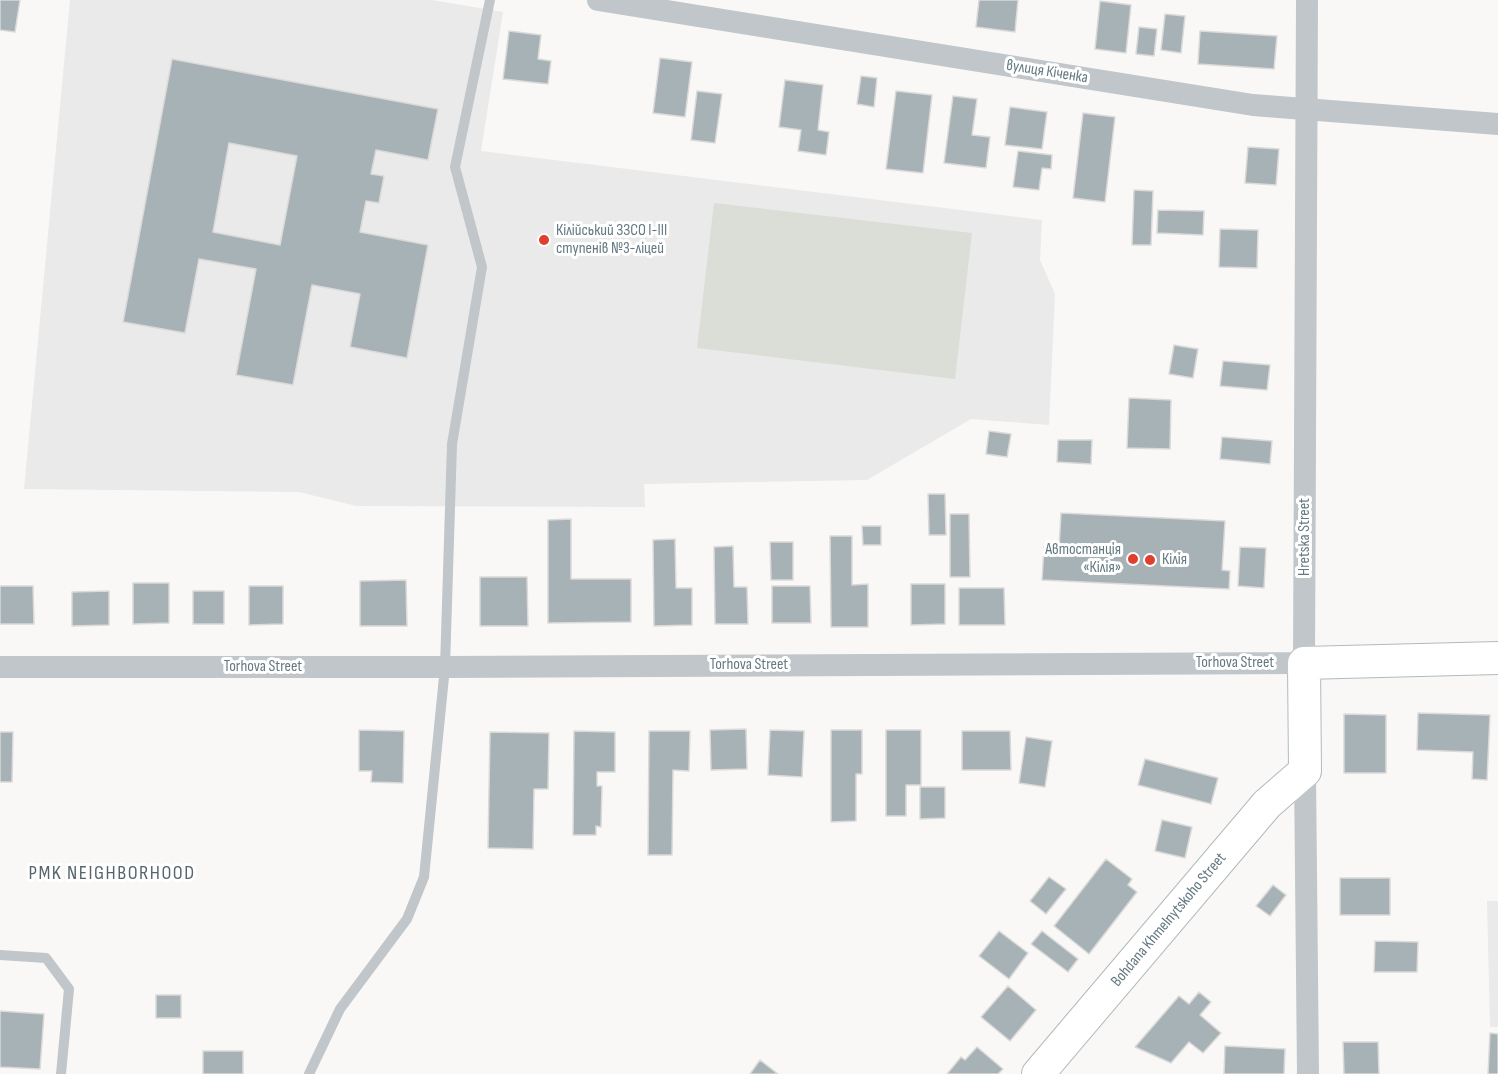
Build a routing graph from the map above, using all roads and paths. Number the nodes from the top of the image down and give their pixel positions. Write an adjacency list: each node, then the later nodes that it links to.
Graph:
1 (490, 0): 9 (lane)
2 (598, 0): 4 (street, вулиця Кіченка)
3 (1307, 0): 4 (street, Hretska Street)
4 (1307, 110): 5 (street, вулиця Кіченка); 7 (street, Hretska Street)
5 (1498, 124)
6 (1498, 658): 7 (main road, Torhova Street)
7 (1304, 663): 9 (street, Torhova Street); 10 (main road, Hretska Street)
8 (0, 667): 9 (street, Torhova Street)
9 (446, 667): 13 (lane)
10 (1305, 771): 14 (main road, Bohdana Khmelnytskoho Street); 15 (street, Hretska Street)
11 (0, 955): 12 (lane)
12 (60, 1074)
13 (309, 1074)
14 (1038, 1074)
15 (1308, 1074)

